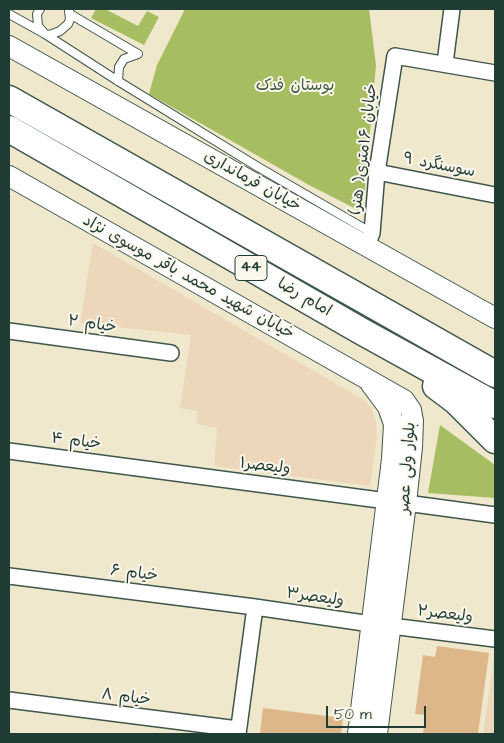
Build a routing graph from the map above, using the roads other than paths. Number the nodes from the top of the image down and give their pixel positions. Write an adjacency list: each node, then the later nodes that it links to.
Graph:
1 (40, 9): 5 (lane)
2 (452, 9): 7 (street)
3 (70, 11): 5 (lane); 9 (lane)
4 (9, 14): 5 (lane)
5 (45, 34): 9 (lane)
6 (9, 46): 17 (main road, خیابان فرمانداری)
7 (445, 64): 8 (street); 14 (street, خیابان ۱۶متری( هنر))
8 (495, 74)
9 (118, 81): 17 (lane)
10 (9, 85): 12 (highway)
11 (9, 100): 12 (highway, امام رضا / 44)
12 (39, 118): 18 (highway, امام رضا / 44)
13 (9, 129): 21 (highway, امام رضا / 44)
14 (377, 172): 16 (street, سوسنگرد ۹); 17 (street, خیابان ۱۶متری( هنر))
15 (9, 176): 25 (main road, خیابان شهید محمد باقر موسوی نژاد)
16 (495, 194)
17 (369, 239): 19 (main road, خیابان فرمانداری)
18 (373, 305): 23 (highway); 24 (highway, امام رضا / 44)
19 (495, 318)
20 (9, 331): 22 (street, خیام ۲)
21 (361, 331): 26 (highway, امام رضا / 44); 27 (highway)
22 (171, 353)
23 (495, 360)
24 (495, 374)
25 (367, 379): 30 (main road, بلوار ولی عصر); 31 (main road, بلوار ولی عصر)
26 (495, 405)
27 (495, 440)
28 (9, 451): 29 (street, خیام ۴)
29 (138, 468): 30 (street, ولیعصر۱)
30 (387, 500): 31 (main road); 35 (main road, بلوار ولی عصر)
31 (406, 503): 32 (street); 35 (main road, بلوار ولی عصر)
32 (495, 515)
33 (9, 576): 34 (street, خیام ۶)
34 (255, 607): 35 (street, ولیعصر۳); 38 (street)
35 (381, 625): 36 (street, ولیعصر۲); 39 (main road, بلوار ولی عصر); 40 (main road, بلوار ولی عصر)
36 (495, 640)
37 (9, 700): 38 (street, خیام ۸)
38 (238, 732)
39 (358, 734)
40 (377, 734)

